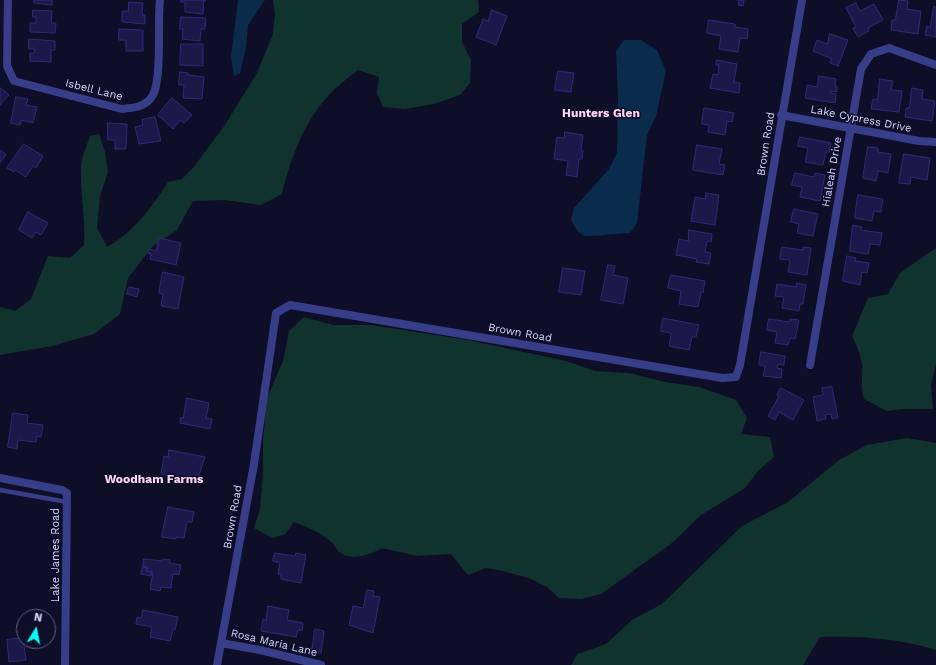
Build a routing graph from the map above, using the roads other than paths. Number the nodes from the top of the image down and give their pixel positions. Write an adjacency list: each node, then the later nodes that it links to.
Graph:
1 (8, 0): 2 (street, Isbell Lane)
2 (160, 0)
3 (802, 0): 5 (street, Brown Road)
4 (936, 65): 6 (street, Hialeah Drive)
5 (782, 115): 6 (street, Lake Cypress Drive); 12 (street, Brown Road)
6 (851, 127): 7 (street, Lake Cypress Drive); 8 (street, Hialeah Drive)
7 (936, 142)
8 (810, 365)
9 (0, 478): 11 (street, Lake James Road)
10 (0, 490): 11 (lane)
11 (67, 502): 13 (street, Lake James Road)
12 (221, 643): 14 (street, Brown Road); 15 (street, Rosa Maria Lane)
13 (66, 665)
14 (217, 665)
15 (321, 665)

